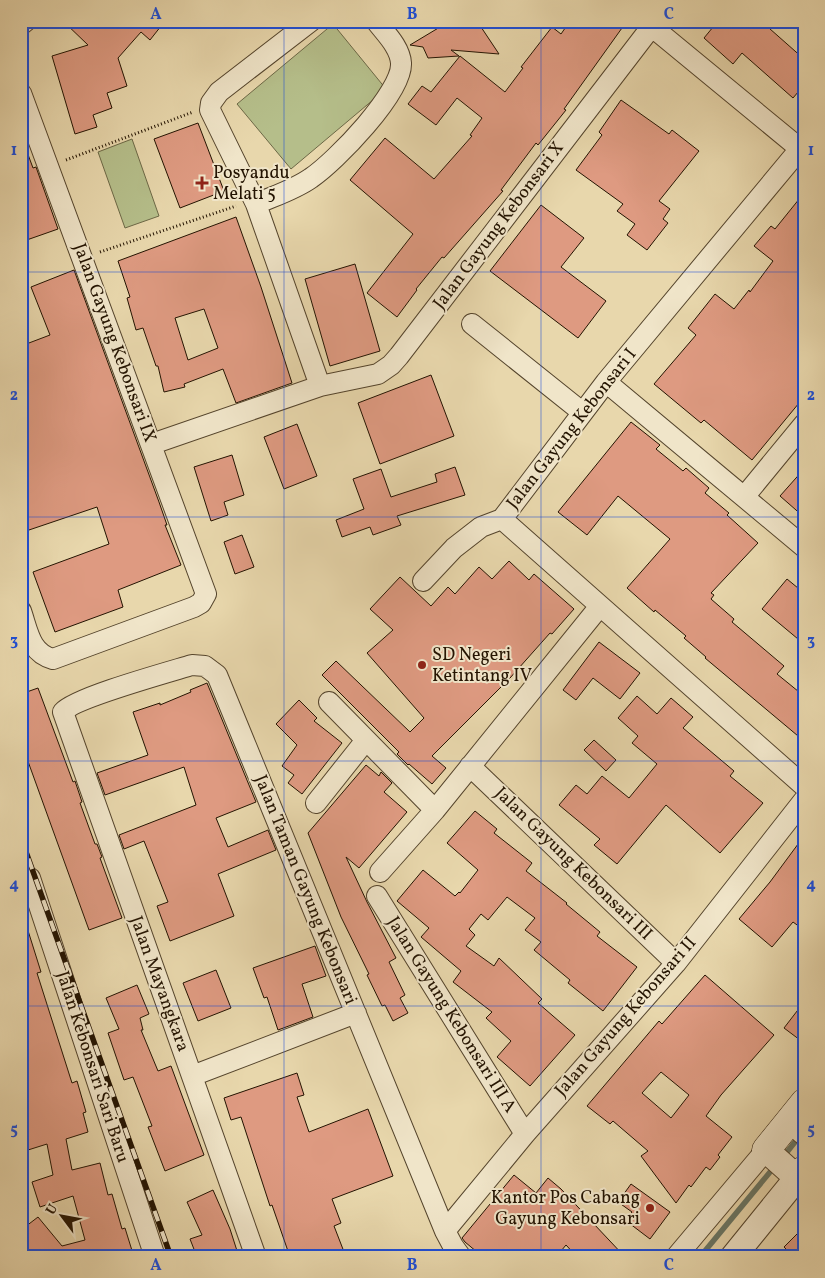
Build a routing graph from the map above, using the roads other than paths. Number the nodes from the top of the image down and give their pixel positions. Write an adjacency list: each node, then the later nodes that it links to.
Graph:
1 (26, 21): 5 (street)
2 (311, 21): 8 (street)
3 (376, 21): 8 (street)
4 (648, 24): 7 (street); 11 (street, Jalan Gayung Kebonsari X)
5 (21, 25)
6 (21, 93): 14 (street, Jalan Gayung Kebonsari IX)
7 (802, 148): 10 (street, Jalan Gayung Kebonsari I)
8 (255, 202): 11 (street)
9 (472, 324): 12 (street)
10 (606, 382): 12 (street, Jalan Gayung Kebonsari I); 15 (street)
11 (320, 386): 14 (street, Jalan Gayung Kebonsari X)
12 (582, 412): 16 (street, Jalan Gayung Kebonsari I)
13 (804, 424): 15 (street)
14 (152, 444): 20 (street, Jalan Gayung Kebonsari IX)
15 (744, 497): 17 (street)
16 (502, 519): 18 (street); 19 (street, Jalan Gayung Kebonsari I)
17 (804, 547)
18 (423, 581)
19 (600, 606): 24 (street); 25 (street, Jalan Gayung Kebonsari I)
20 (21, 611)
21 (329, 702): 23 (street)
22 (63, 712): 33 (street, Jalan Taman Gayung Kebonsari); 34 (street, Jalan Mayangkara)
23 (366, 740): 27 (street); 28 (street)
24 (470, 766): 28 (street); 32 (street, Jalan Gayung Kebonsari III)
25 (804, 786)
26 (804, 800): 32 (street, Jalan Gayung Kebonsari II)
27 (316, 803)
28 (435, 810): 29 (street)
29 (380, 872)
30 (30, 878): 39 (street, Jalan Kebonsari Sari Baru)
31 (377, 896): 36 (street, Jalan Gayung Kebonsari III A)
32 (676, 963): 36 (street, Jalan Gayung Kebonsari II)
33 (356, 1014): 34 (street); 38 (street, Jalan Taman Gayung Kebonsari)
34 (192, 1076): 40 (street, Jalan Mayangkara)
35 (799, 1120): 37 (main road)
36 (526, 1134): 38 (street, Jalan Gayung Kebonsari II)
37 (788, 1168): 42 (street); 43 (street)
38 (445, 1232): 41 (street, Jalan Taman Gayung Kebonsari)
39 (155, 1257)
40 (256, 1257)
41 (461, 1257)
42 (676, 1257)
43 (733, 1257)

